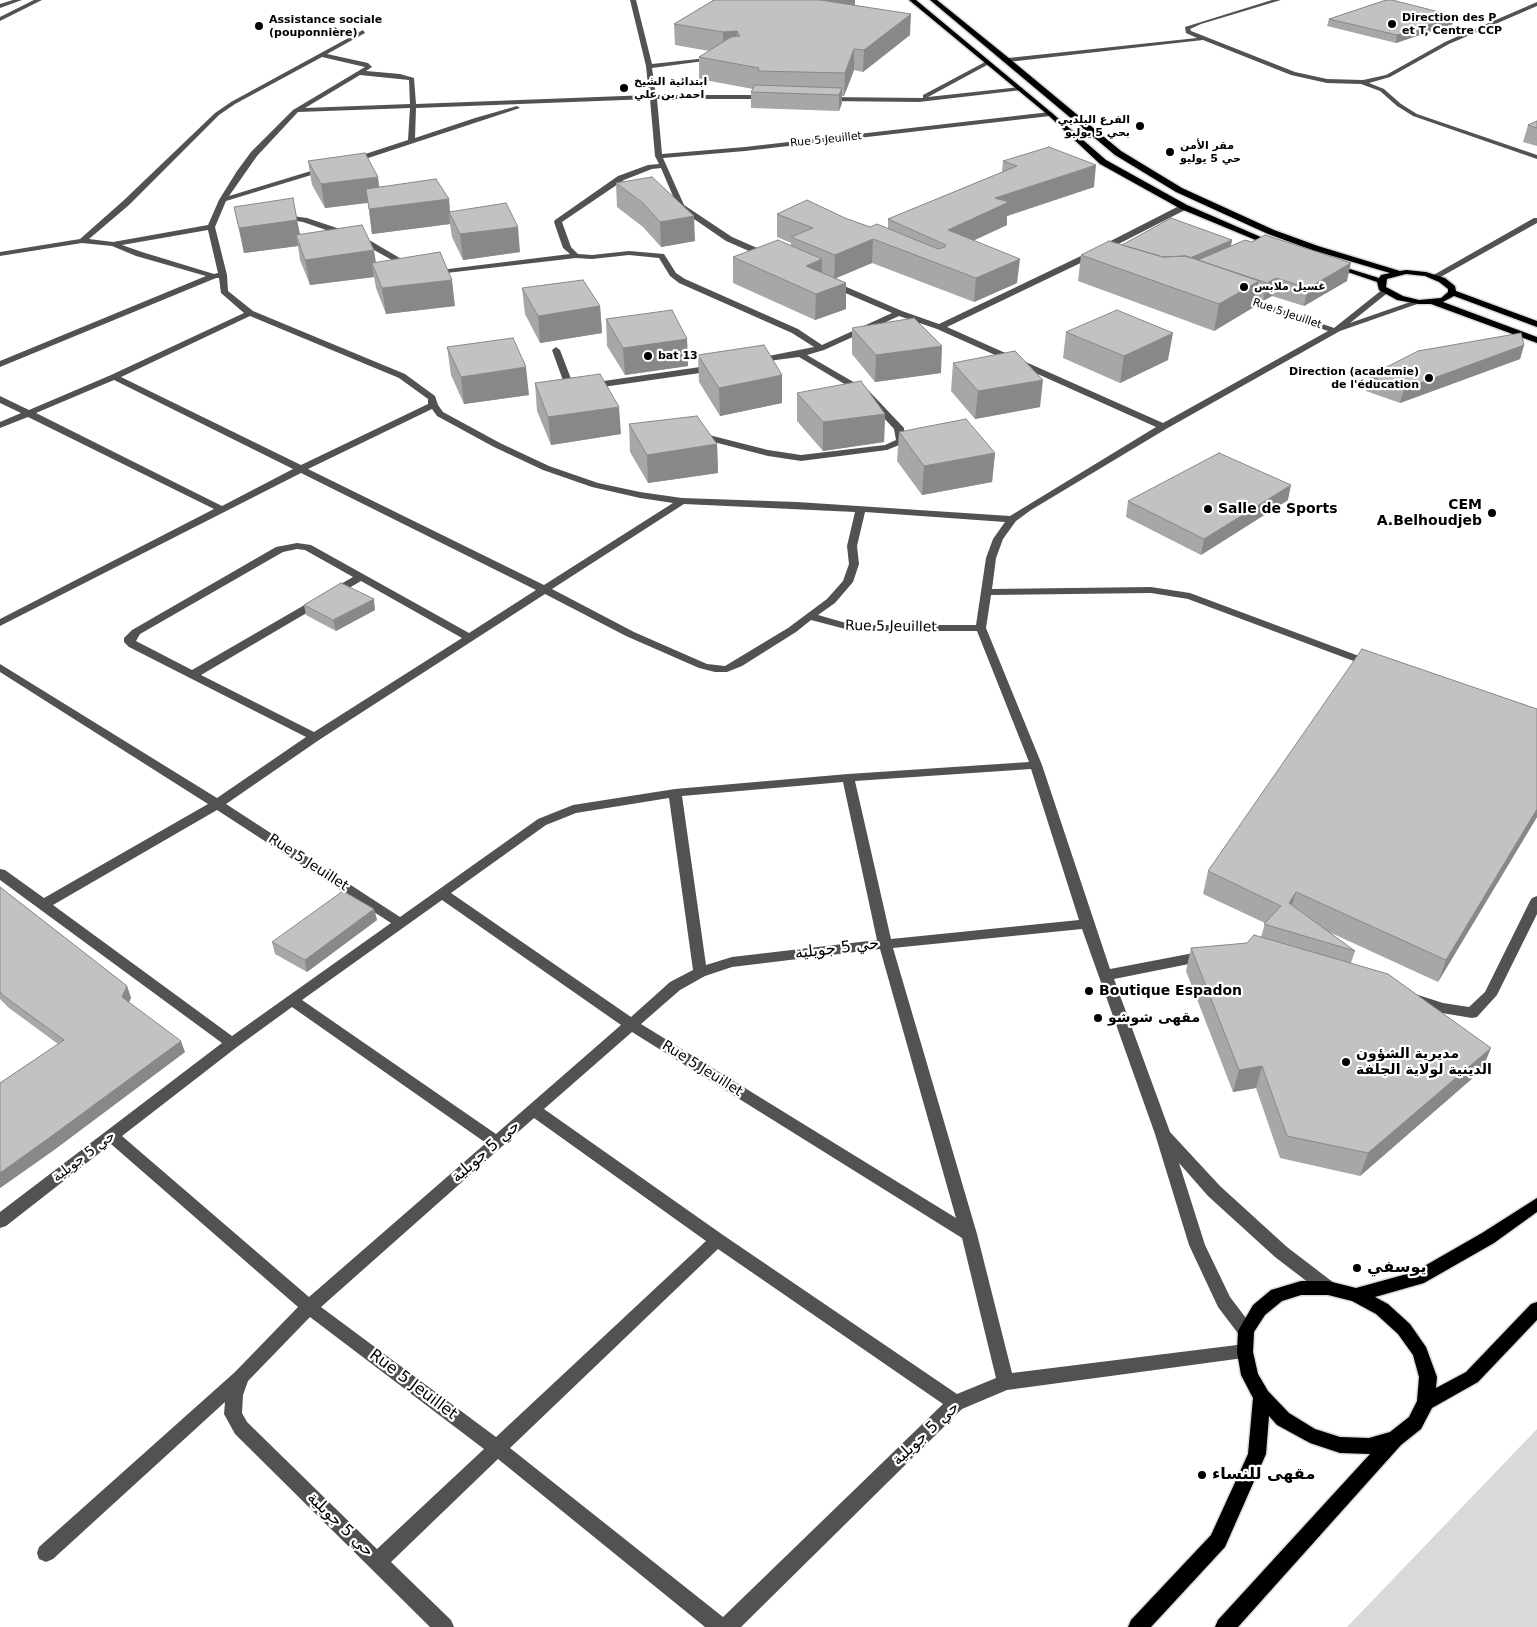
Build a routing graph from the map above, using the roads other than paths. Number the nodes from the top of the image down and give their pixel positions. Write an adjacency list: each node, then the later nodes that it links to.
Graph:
1 (19, 0): 9 (street)
2 (39, 0): 11 (street)
3 (633, 0): 18 (street)
4 (912, 0): 17 (main road)
5 (933, 0): 16 (main road)
6 (1248, 0): 10 (street)
7 (1278, 0): 10 (street)
8 (1537, 4): 20 (street)
9 (0, 6)
10 (1260, 6): 13 (street)
11 (0, 19)
12 (364, 32): 14 (street)
13 (1203, 38): 16 (street); 20 (street)
14 (320, 55): 19 (street); 41 (street)
15 (727, 57): 18 (street)
16 (1008, 60): 52 (main road)
17 (987, 63): 21 (main road); 25 (street)
18 (648, 66): 22 (street)
19 (361, 73): 27 (street); 28 (street)
20 (1363, 82): 32 (street)
21 (1020, 89): 25 (street); 29 (main road)
22 (653, 97): 23 (street); 26 (street); 31 (street)
23 (771, 97)
24 (821, 99): 25 (street)
25 (918, 100)
26 (538, 102): 27 (street); 30 (street)
27 (413, 107): 28 (street); 30 (street)
28 (295, 110): 36 (street)
29 (1050, 114): 31 (street, Rue 5 Jeuillet); 37 (main road)
30 (411, 141): 33 (street)
31 (659, 156): 34 (street)
32 (1537, 157)
33 (341, 165)
34 (662, 166): 47 (street); 50 (street)
35 (331, 168): 36 (street)
36 (224, 204): 40 (street)
37 (1184, 207): 42 (main road); 48 (street)
38 (276, 215): 47 (street)
39 (1537, 220): 55 (street)
40 (211, 227): 43 (street); 53 (street)
41 (82, 241): 43 (street); 46 (street)
42 (1266, 241): 44 (street); 45 (main road)
43 (113, 244): 54 (street)
44 (1258, 245)
45 (1283, 247)
46 (0, 254)
47 (576, 256): 69 (street)
48 (1088, 256): 49 (street); 66 (street)
49 (1099, 260)
50 (780, 262)
51 (1326, 262): 57 (main road)
52 (1398, 273): 55 (main road); 57 (main road)
53 (223, 275): 54 (street); 63 (street)
54 (214, 276): 73 (street)
55 (1434, 277): 59 (main road)
56 (824, 281): 64 (street)
57 (1381, 281): 58 (main road)
58 (1386, 291): 61 (main road); 67 (street)
59 (1452, 292): 62 (main road); 65 (main road)
60 (1228, 294): 67 (street, Rue 5 Jeuillet)
61 (1418, 302): 62 (main road); 67 (street)
62 (1434, 302): 68 (main road)
63 (250, 313): 75 (street); 77 (street)
64 (899, 313): 66 (street); 69 (street)
65 (1537, 324)
66 (940, 327): 80 (street)
67 (1335, 331): 80 (street)
68 (1537, 340)
69 (821, 348): 71 (street)
70 (556, 350): 74 (street)
71 (800, 354): 72 (street); 81 (street)
72 (743, 363)
73 (0, 364)
74 (724, 366)
75 (114, 377): 78 (street); 82 (street)
76 (0, 400): 78 (street)
77 (434, 405): 82 (street); 83 (street)
78 (27, 414): 79 (street); 85 (street)
79 (0, 425)
80 (1163, 427): 86 (street)
81 (705, 437)
82 (301, 469): 85 (street); 88 (street)
83 (682, 501): 84 (street); 88 (street)
84 (861, 509): 86 (street); 90 (street)
85 (223, 510): 91 (street)
86 (1012, 519): 89 (street)
87 (361, 577): 93 (street); 96 (street); 96 (street)
88 (546, 590): 90 (street); 93 (street)
89 (986, 592): 92 (street); 94 (street)
90 (810, 616): 92 (street, Rue 5 Jeuillet)
91 (0, 623)
92 (981, 628): 98 (street)
93 (470, 638): 97 (street)
94 (1378, 666)
95 (3, 672): 101 (street, Rue 5 Jeuillet)
96 (192, 675): 97 (street)
97 (315, 737): 101 (street)
98 (1036, 765): 99 (street, حي 5 جويلية); 107 (street)
99 (848, 778): 100 (street, حي 5 جويلية); 108 (street)
100 (675, 793): 103 (street, حي 5 جويلية); 110 (street)
101 (217, 804): 105 (street); 106 (street, Rue 5 Jeuillet)
102 (0, 873): 105 (street)
103 (442, 893): 106 (street, حي 5 جويلية); 114 (street, Rue 5 Jeuillet)
104 (1537, 901): 112 (street)
105 (44, 904): 115 (street)
106 (400, 922): 113 (street, حي 5 جويلية)
107 (1087, 924): 108 (street, حي 5 جويلية); 111 (street)
108 (885, 944): 110 (street, حي 5 جويلية); 122 (street)
109 (1216, 952): 111 (street)
110 (700, 972): 114 (street, حي 5 جويلية)
111 (1106, 975): 117 (street)
112 (1396, 994)
113 (292, 1000): 115 (street, حي 5 جويلية); 119 (street)
114 (632, 1025): 116 (street, حي 5 جويلية); 122 (street, Rue 5 Jeuillet)
115 (232, 1043): 118 (street, حي 5 جويلية)
116 (534, 1110): 119 (street, حي 5 جويلية); 123 (street)
117 (1163, 1134): 124 (street); 128 (street)
118 (112, 1136): 121 (street, حي 5 جويلية); 126 (street, Rue 5 Jeuillet)
119 (497, 1143): 126 (street, حي 5 جويلية)
120 (1537, 1204): 125 (main road)
121 (0, 1221)
122 (970, 1234): 131 (street)
123 (717, 1240): 134 (street); 136 (street)
124 (1328, 1288): 125 (main road); 128 (main road)
125 (1356, 1295): 133 (main road)
126 (309, 1307): 130 (street, حي 5 جويلية); 136 (street, Rue 5 Jeuillet)
127 (1537, 1309): 133 (main road)
128 (1246, 1331): 129 (main road)
129 (1245, 1352): 131 (street, حي 5 جويلية); 132 (main road)
130 (242, 1376): 137 (street); 138 (street, حي 5 جويلية)
131 (1006, 1382): 134 (street, حي 5 جويلية)
132 (1262, 1397): 135 (main road); 142 (main road)
133 (1426, 1402): 135 (main road)
134 (956, 1403): 141 (street, حي 5 جويلية)
135 (1395, 1438): 143 (main road)
136 (497, 1448): 138 (street); 140 (street, Rue 5 Jeuillet)
137 (46, 1553)
138 (377, 1562): 139 (street, حي 5 جويلية)
139 (444, 1627)
140 (720, 1627)
141 (727, 1627)
142 (1138, 1627)
143 (1224, 1627)

